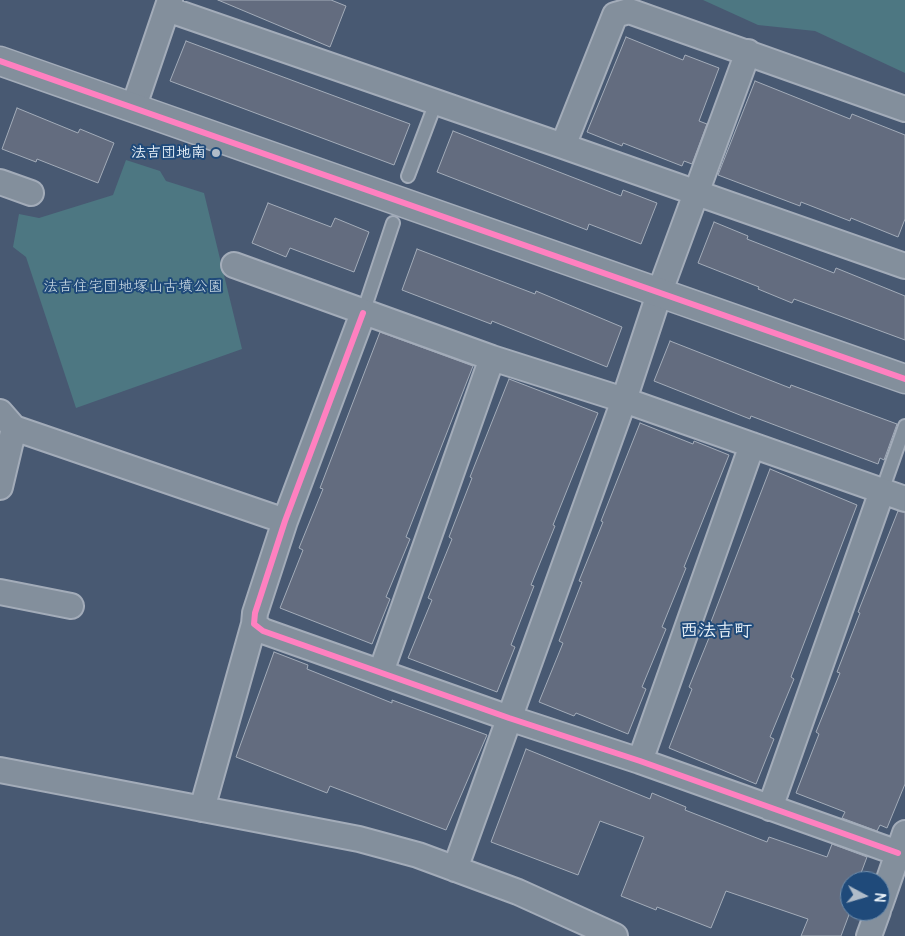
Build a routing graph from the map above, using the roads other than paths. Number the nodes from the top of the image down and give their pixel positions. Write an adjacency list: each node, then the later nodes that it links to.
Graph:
1 (169, 5): 4 (street); 5 (street)
2 (748, 52): 6 (street); 7 (street); 11 (street)
3 (0, 60): 5 (street)
4 (436, 102): 7 (street); 8 (lane)
5 (134, 106): 15 (street)
6 (905, 109)
7 (563, 146): 11 (street)
8 (408, 176)
9 (0, 182): 10 (street)
10 (31, 192)
11 (696, 193): 14 (street); 15 (street)
12 (393, 223): 16 (lane)
13 (234, 265): 16 (street)
14 (905, 266)
15 (660, 291): 18 (street); 19 (street)
16 (363, 313): 17 (street); 26 (street)
17 (492, 358): 19 (street); 30 (street)
18 (905, 379)
19 (624, 400): 22 (street); 31 (street)
20 (7, 420): 23 (street); 26 (street)
21 (905, 426): 24 (lane)
22 (752, 445): 24 (street); 32 (street)
23 (0, 488)
24 (882, 490): 25 (street); 34 (street)
25 (905, 498)
26 (285, 520): 29 (street)
27 (0, 592): 28 (street)
28 (71, 606)
29 (254, 624): 30 (street); 35 (street)
30 (381, 672): 31 (street)
31 (509, 718): 32 (street); 37 (street)
32 (640, 761): 34 (street)
33 (0, 770): 35 (street)
34 (770, 808): 36 (street)
35 (202, 809): 37 (street)
36 (901, 850): 38 (street)
37 (455, 869): 40 (street)
38 (890, 879)
39 (874, 921): 41 (street)
40 (615, 936)
41 (869, 936)

